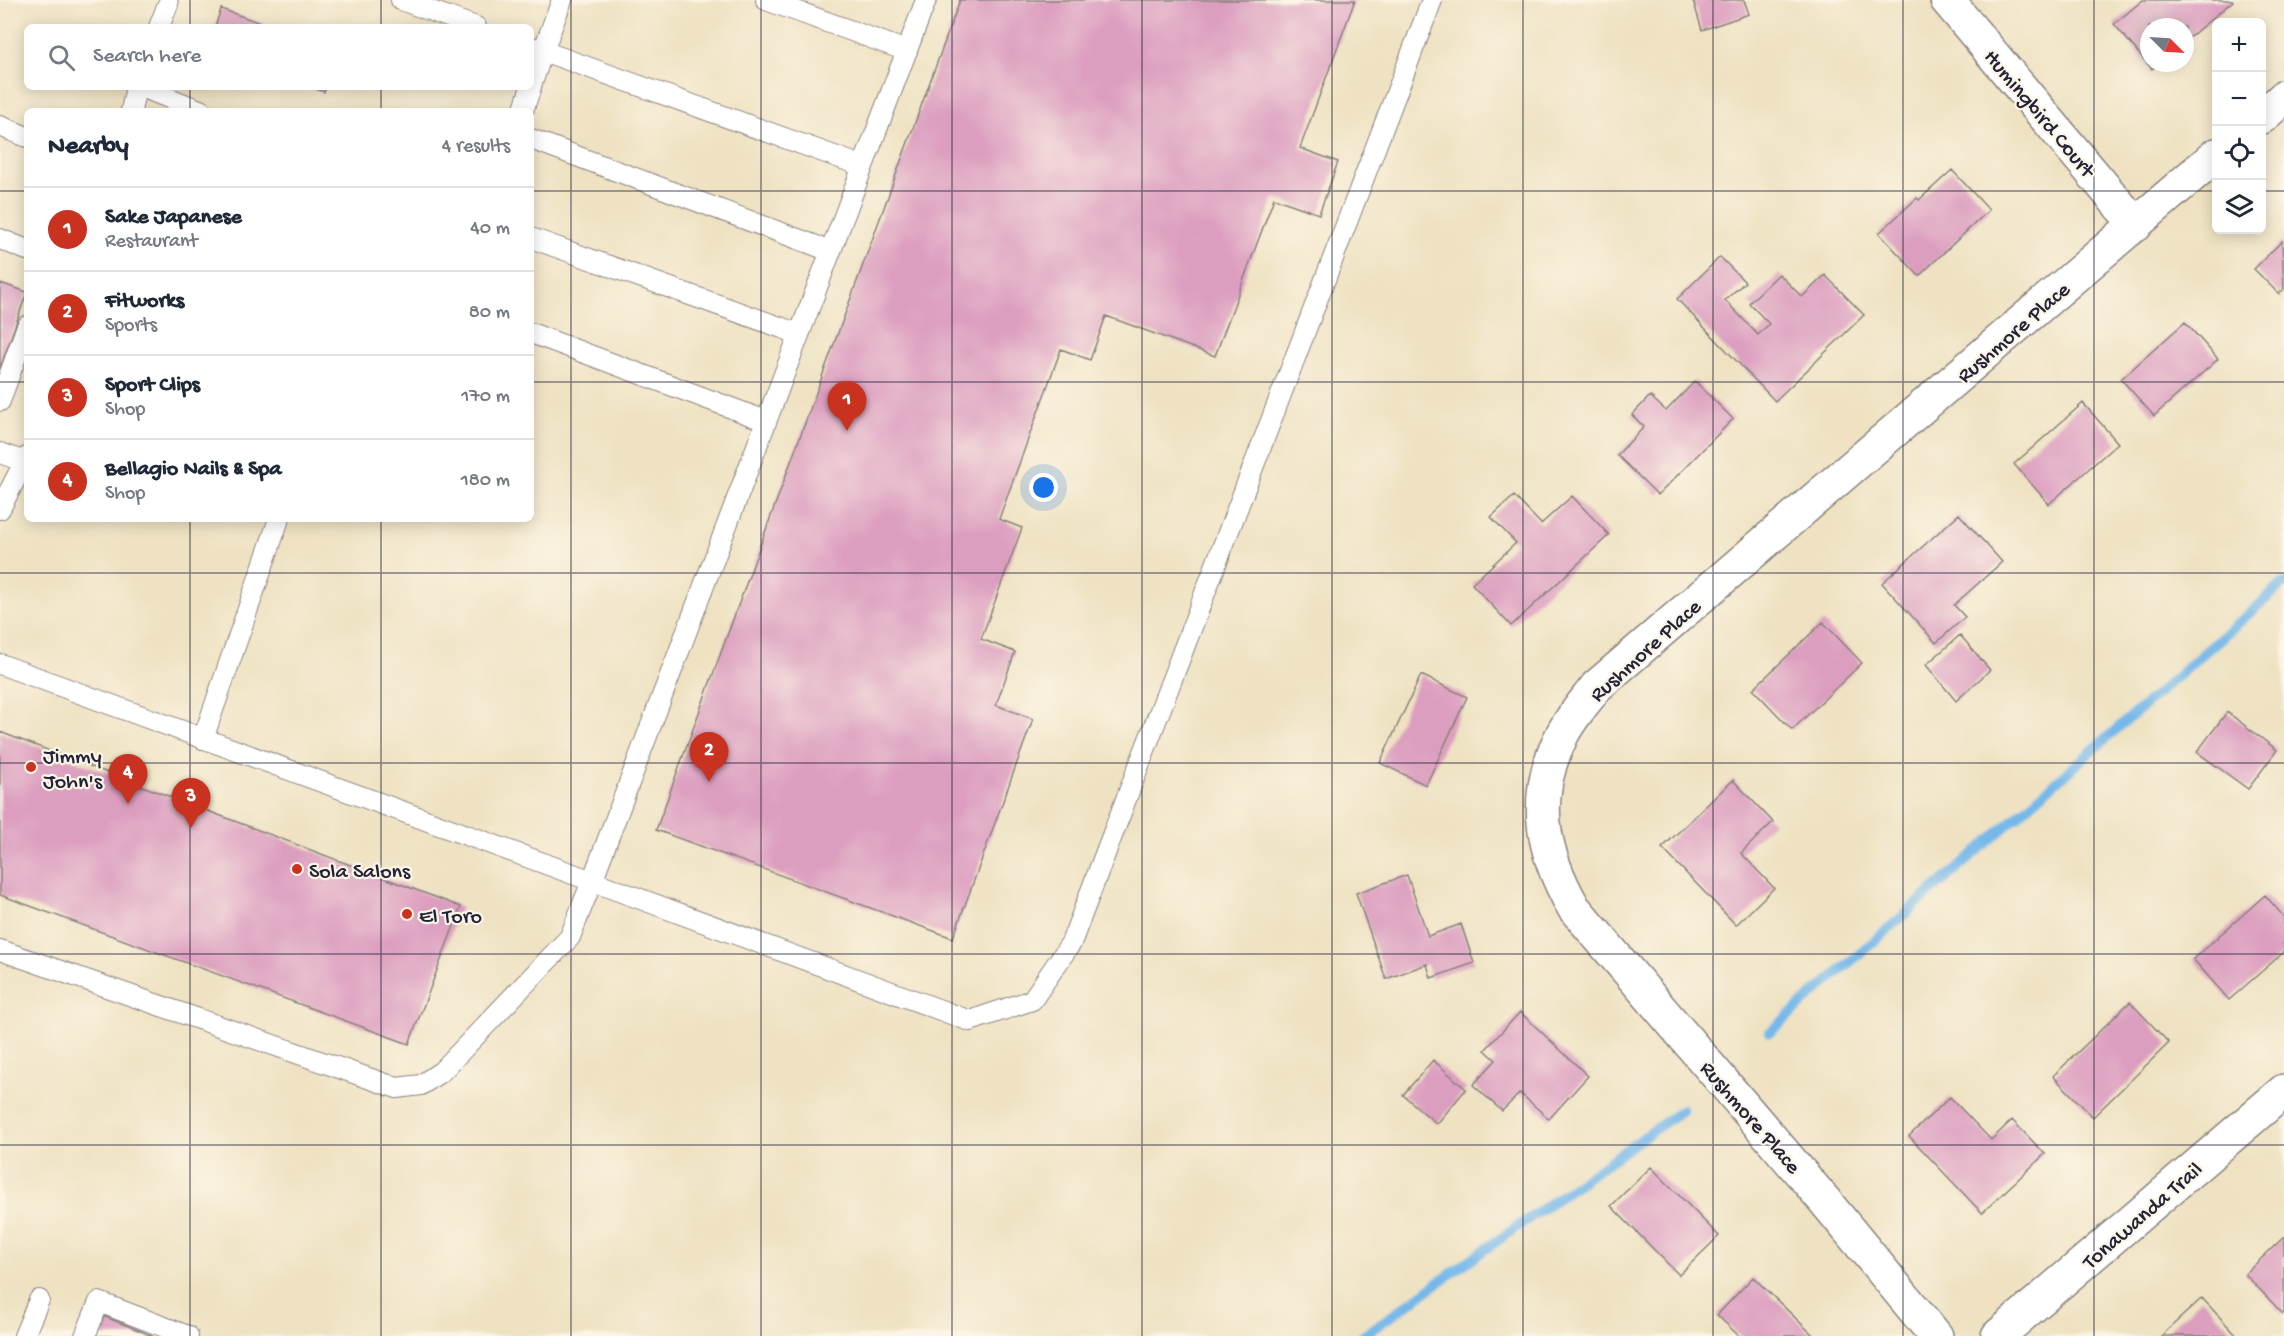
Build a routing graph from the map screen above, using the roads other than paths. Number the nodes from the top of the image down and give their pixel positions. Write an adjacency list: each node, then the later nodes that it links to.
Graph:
1 (401, 0): 9 (lane)
2 (562, 0): 10 (lane)
3 (766, 0): 11 (lane)
4 (926, 0): 11 (lane)
5 (1432, 0): 43 (lane)
6 (1947, 0): 26 (street, Humingbird Court)
7 (168, 4): 8 (lane)
8 (160, 24)
9 (468, 24)
10 (537, 49): 12 (lane); 25 (lane)
11 (907, 51): 25 (lane)
12 (534, 68)
13 (135, 90): 17 (lane)
14 (149, 90): 18 (lane)
15 (530, 90): 19 (lane)
16 (2284, 97): 20 (street)
17 (132, 108)
18 (194, 108)
19 (524, 108)
20 (2266, 113)
21 (0, 126): 22 (lane)
22 (24, 136)
23 (534, 141): 30 (lane)
24 (2212, 159): 26 (street, Rushmore Place)
25 (862, 166): 30 (lane)
26 (2136, 225): 50 (street, Rushmore Place)
27 (0, 239): 29 (lane)
28 (534, 239): 33 (lane)
29 (24, 249)
30 (830, 251): 33 (lane)
31 (24, 334): 34 (lane)
32 (534, 334): 35 (lane)
33 (799, 334): 35 (lane)
34 (0, 401)
35 (766, 421): 43 (lane)
36 (0, 453): 37 (lane)
37 (24, 459)
38 (24, 463): 39 (lane)
39 (0, 509)
40 (278, 522): 42 (lane)
41 (0, 664): 42 (lane)
42 (203, 739): 43 (lane)
43 (592, 881): 44 (lane)
44 (0, 950)
45 (2284, 1091): 51 (street, Tonawanda Trail)
46 (39, 1300): 47 (lane)
47 (24, 1336)
48 (85, 1336): 49 (lane)
49 (188, 1336)
50 (1936, 1336)
51 (1998, 1336)

